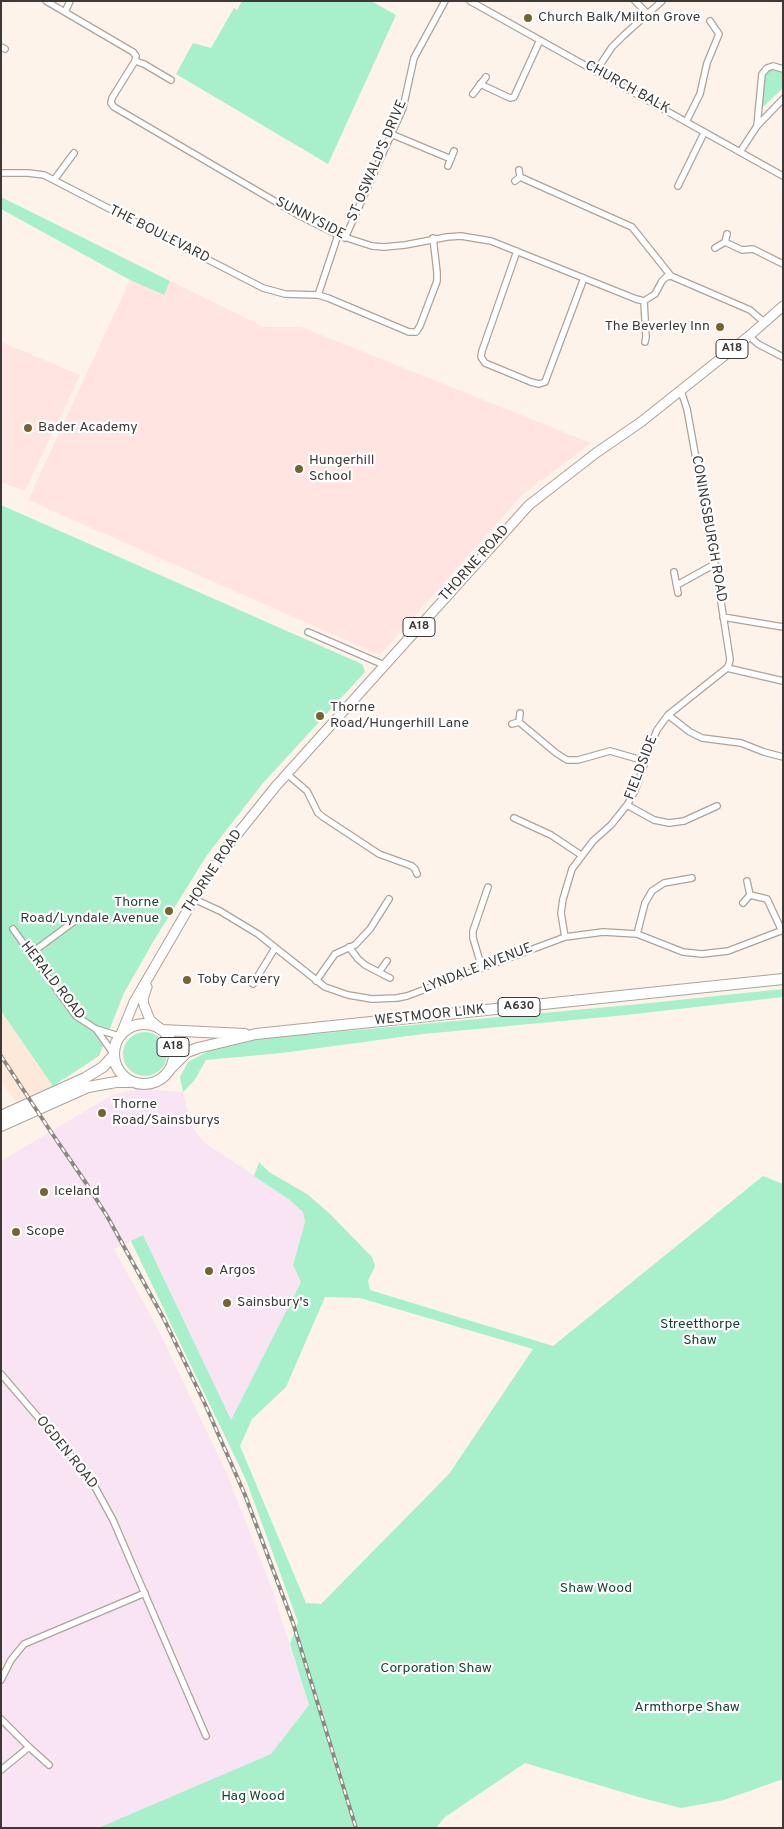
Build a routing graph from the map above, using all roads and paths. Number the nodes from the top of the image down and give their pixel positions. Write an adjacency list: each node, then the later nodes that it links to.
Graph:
1 (46, 1): 7 (street)
2 (70, 1): 7 (street)
3 (445, 1): 22 (street, ST OSWALD'S DRIVE)
4 (470, 1): 10 (street, CHURCH BALK)
5 (635, 1): 8 (street)
6 (662, 1): 8 (street)
7 (65, 12): 11 (street)
8 (648, 14): 13 (street)
9 (710, 22): 19 (street)
10 (540, 40): 13 (street, CHURCH BALK); 16 (street)
11 (135, 62): 15 (street); 34 (street, SUNNYSIDE)
12 (783, 69): 20 (street)
13 (596, 71): 19 (street, CHURCH BALK)
14 (486, 77): 16 (street)
15 (171, 80)
16 (480, 84): 17 (street)
17 (473, 94)
18 (783, 99): 20 (street)
19 (686, 122): 21 (street, CHURCH BALK)
20 (757, 126): 24 (street)
21 (704, 133): 24 (street, CHURCH BALK); 32 (street)
22 (391, 134): 26 (street); 35 (street, ST OSWALD'S DRIVE)
23 (454, 151): 26 (street)
24 (740, 152): 30 (street, CHURCH BALK)
25 (74, 153): 31 (street)
26 (451, 158): 27 (street)
27 (448, 166)
28 (519, 170): 41 (street)
29 (1, 173): 31 (street, THE BOULEVARD)
30 (783, 176)
31 (54, 180): 43 (street, THE BOULEVARD)
32 (678, 186)
33 (727, 234): 37 (street)
34 (338, 235): 35 (street, SUNNYSIDE); 43 (street)
35 (345, 238): 36 (street, SUNNYSIDE)
36 (433, 238): 39 (street, SUNNYSIDE); 43 (street, THE BOULEVARD)
37 (725, 242): 38 (street); 40 (street)
38 (715, 248)
39 (517, 251): 42 (street, SUNNYSIDE); 42 (street)
40 (783, 264)
41 (671, 276): 44 (street); 46 (street)
42 (584, 278): 44 (street, SUNNYSIDE)
43 (318, 295)
44 (644, 301): 48 (street)
45 (783, 306): 46 (main road, THORNE ROAD / A18)
46 (765, 323): 47 (main road, THORNE ROAD / A18)
47 (749, 336): 49 (street); 50 (main road, THORNE ROAD / A18)
48 (645, 342)
49 (783, 357)
50 (680, 391): 51 (street, CONINGSBURGH ROAD); 58 (main road, THORNE ROAD / A18)
51 (715, 564): 53 (street); 55 (street, CONINGSBURGH ROAD)
52 (674, 572): 53 (street)
53 (677, 585): 54 (street)
54 (678, 593)
55 (723, 617): 56 (street); 59 (street, CONINGSBURGH ROAD)
56 (783, 626)
57 (308, 632): 58 (street)
58 (384, 666): 67 (main road, THORNE ROAD / A18)
59 (726, 668): 60 (street); 62 (street, FIELDSIDE)
60 (783, 681)
61 (520, 713): 63 (street)
62 (668, 715): 65 (street); 66 (street, FIELDSIDE)
63 (519, 722): 64 (street); 66 (street)
64 (512, 724)
65 (783, 757)
66 (645, 761): 68 (street, FIELDSIDE)
67 (286, 774): 72 (street); 77 (main road, THORNE ROAD / A18)
68 (627, 805): 69 (street); 71 (street, FIELDSIDE)
69 (717, 806)
70 (514, 818): 71 (street)
71 (581, 855): 84 (street, FIELDSIDE)
72 (418, 874)
73 (692, 878): 83 (street)
74 (747, 881): 76 (street)
75 (488, 887): 89 (street)
76 (750, 895): 79 (street); 82 (street)
77 (194, 899): 86 (street, LYNDALE AVENUE); 91 (main road, THORNE ROAD / A18)
78 (389, 899): 85 (street)
79 (743, 903)
80 (76, 920): 87 (street)
81 (13, 930): 87 (street, HERALD ROAD)
82 (783, 930): 83 (street, LYNDALE AVENUE)
83 (637, 934): 84 (street, LYNDALE AVENUE)
84 (565, 937): 89 (street, LYNDALE AVENUE)
85 (349, 947): 90 (street); 94 (street)
86 (275, 948): 94 (street, LYNDALE AVENUE); 95 (street)
87 (30, 954): 97 (street, HERALD ROAD)
88 (387, 961): 90 (street)
89 (482, 968): 94 (street, LYNDALE AVENUE)
90 (379, 972): 92 (street)
91 (151, 973): 96 (main road, A18); 99 (main road, A18)
92 (390, 978)
93 (783, 979): 98 (highway, WESTMOOR LINK / A630)
94 (316, 981)
95 (253, 984)
96 (160, 1028): 98 (highway, WESTMOOR LINK / A630); 99 (highway, A18); 101 (highway, A18)
97 (96, 1029): 99 (street, HERALD ROAD); 100 (street, HERALD ROAD)
98 (256, 1034): 101 (highway, WESTMOOR LINK / A630)
99 (120, 1035): 100 (highway, A18)
100 (113, 1054): 102 (highway); 103 (highway, A18)
101 (170, 1069): 102 (highway, A18)
102 (131, 1082): 104 (highway, A18)
103 (1, 1116)
104 (1, 1126)
105 (1, 1374): 106 (street, OGDEN ROAD)
106 (145, 1593): 107 (street); 109 (street, OGDEN ROAD)
107 (1, 1680)
108 (1, 1719): 110 (street)
109 (206, 1736)
110 (29, 1747): 111 (street); 112 (street)
111 (49, 1765)
112 (1, 1770)

